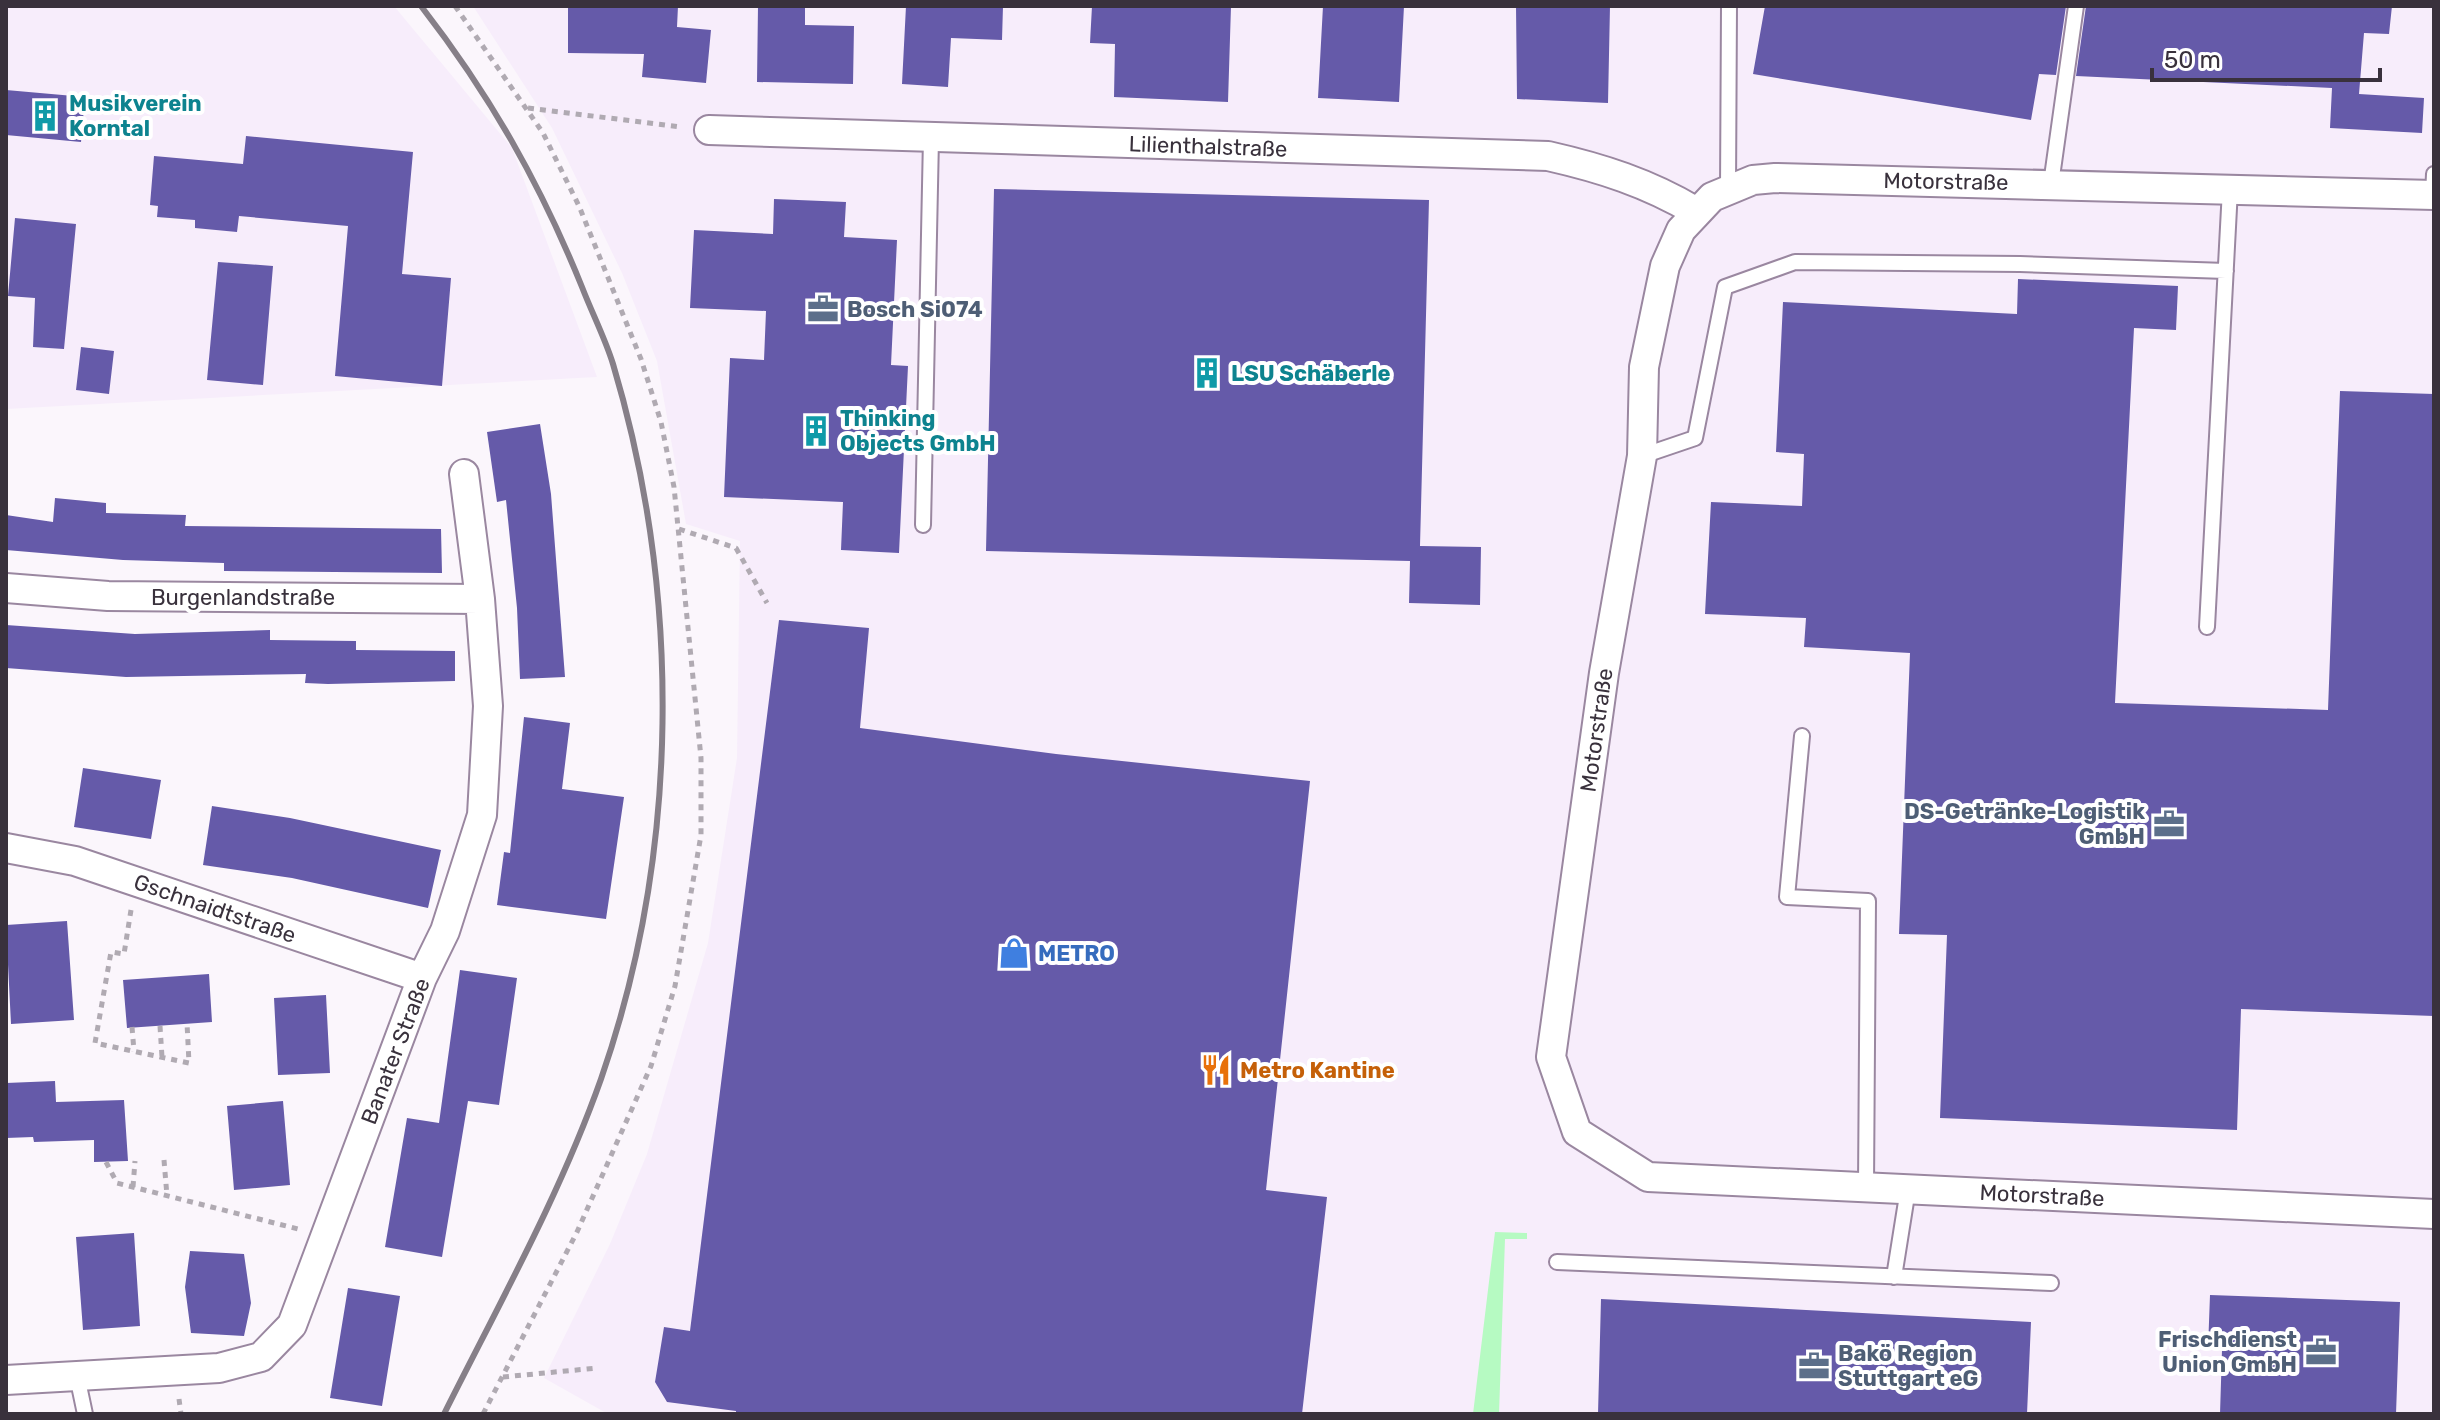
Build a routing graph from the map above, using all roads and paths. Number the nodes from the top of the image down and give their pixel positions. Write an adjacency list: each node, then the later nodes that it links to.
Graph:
1 (455, 6): 4 (path)
2 (1729, 6): 9 (lane)
3 (2076, 6): 7 (lane)
4 (527, 108): 5 (path); 16 (path)
5 (709, 130): 6 (street, Lilienthalstraße)
6 (931, 138): 11 (street, Lilienthalstraße); 15 (lane)
7 (2051, 184): 9 (street, Motorstraße); 10 (street, Motorstraße)
8 (2434, 188): 10 (street, Motorstraße)
9 (1728, 189): 11 (street, Motorstraße)
10 (2230, 189): 12 (lane)
11 (1695, 211): 13 (street, Motorstraße)
12 (2226, 271): 13 (lane); 20 (lane)
13 (1642, 456): 34 (street, Motorstraße)
14 (464, 474): 18 (street, Banater Straße)
15 (923, 525)
16 (679, 529): 19 (path); 44 (path)
17 (6, 588): 18 (street, Burgenlandstraße)
18 (480, 599): 24 (street, Banater Straße)
19 (767, 603)
20 (2207, 627)
21 (1802, 736): 34 (lane)
22 (6, 848): 23 (street, Gschnaidtstraße)
23 (135, 881): 24 (street, Gschnaidtstraße); 28 (path)
24 (422, 978): 38 (street, Banater Straße)
25 (187, 1023): 29 (path)
26 (160, 1026): 29 (path)
27 (132, 1027): 28 (path)
28 (134, 1051): 29 (path)
29 (162, 1057)
30 (164, 1160): 36 (path)
31 (135, 1161): 33 (path)
32 (106, 1162): 33 (path)
33 (133, 1187): 36 (path)
34 (1866, 1187): 35 (street, Motorstraße)
35 (1908, 1189): 37 (street, Motorstraße); 40 (lane)
36 (167, 1196): 38 (path)
37 (2434, 1214)
38 (326, 1237): 43 (street, Banater Straße)
39 (1557, 1262): 40 (lane)
40 (1894, 1277): 41 (lane)
41 (2051, 1283)
42 (597, 1368): 44 (path)
43 (77, 1376): 45 (street, Banater Straße); 46 (lane)
44 (503, 1377): 47 (path)
45 (6, 1380)
46 (85, 1414)
47 (483, 1414)

